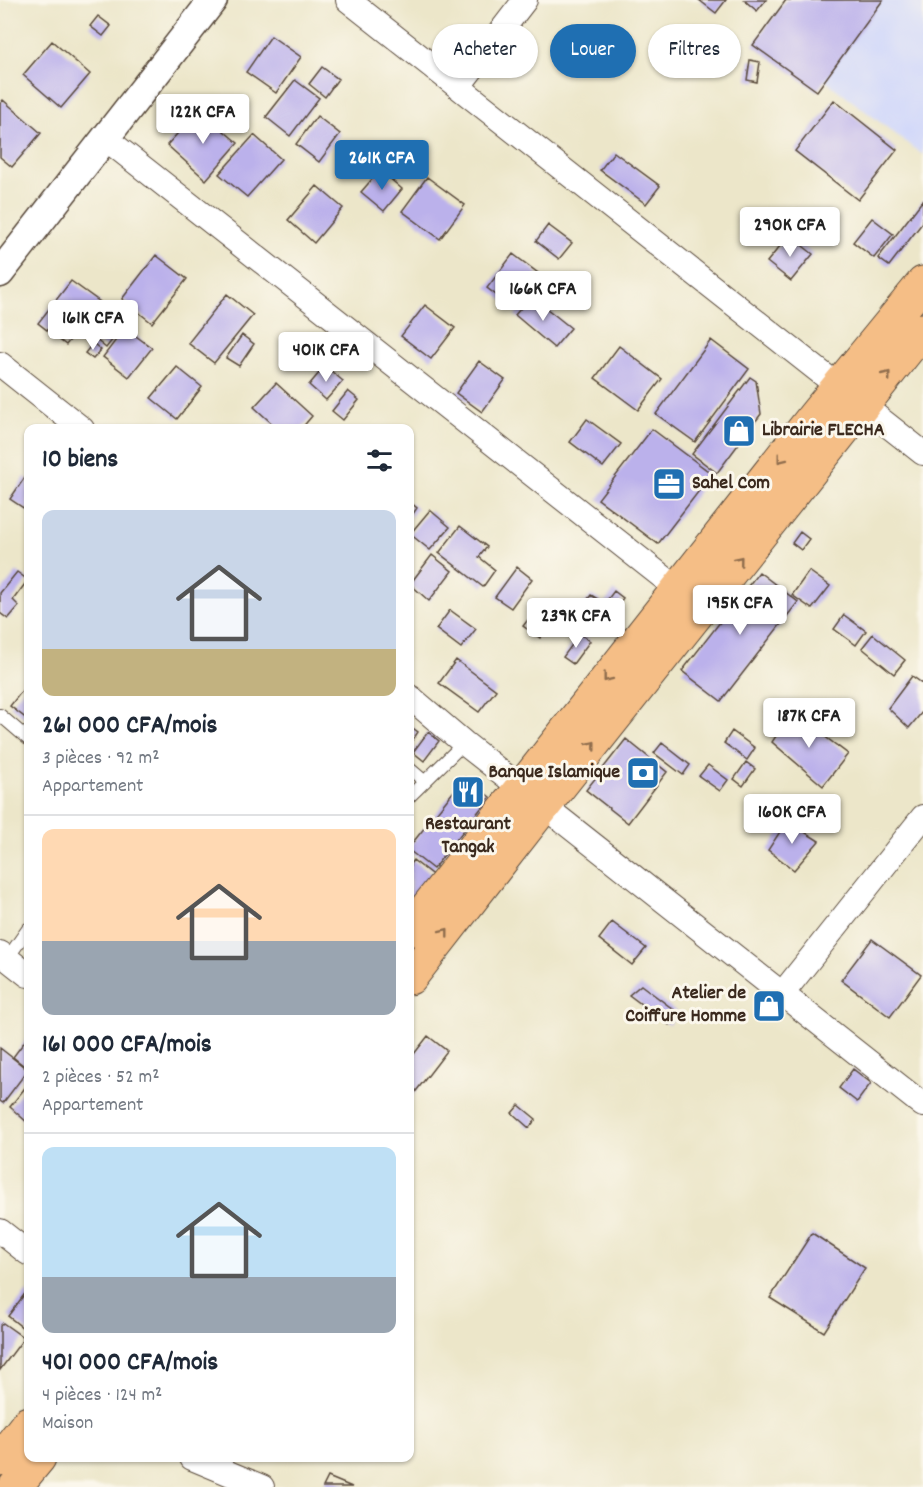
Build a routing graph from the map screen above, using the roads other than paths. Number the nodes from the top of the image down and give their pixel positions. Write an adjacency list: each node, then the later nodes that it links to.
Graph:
1 (213, 0): 5 (street)
2 (348, 0): 4 (street)
3 (525, 0): 4 (street)
4 (458, 87): 10 (street)
5 (105, 138): 6 (street); 13 (street)
6 (0, 273)
7 (923, 283): 10 (main road)
8 (923, 330): 10 (main road, one-way to 8)
9 (0, 364): 11 (street)
10 (850, 396): 12 (street); 13 (main road, one-way to 13); 21 (main road, one-way to 10)
11 (76, 424)
12 (923, 453)
13 (678, 589): 21 (main road, one-way to 21)
14 (414, 700): 17 (street)
15 (0, 715): 16 (lane)
16 (24, 736)
17 (464, 743): 19 (lane); 21 (street)
18 (414, 772): 19 (lane)
19 (424, 781): 20 (lane)
20 (414, 792)
21 (532, 797): 23 (main road); 27 (main road, one-way to 21); 28 (street)
22 (923, 818): 28 (street)
23 (414, 926)
24 (24, 934): 25 (lane)
25 (4, 956): 26 (street)
26 (24, 972)
27 (414, 972)
28 (782, 994): 29 (street)
29 (923, 1105)
30 (0, 1231): 31 (street)
31 (24, 1250)
32 (24, 1428): 33 (main road)
33 (0, 1459)
34 (36, 1462): 36 (main road)
35 (202, 1462): 37 (street)
36 (15, 1487)
37 (262, 1487)

